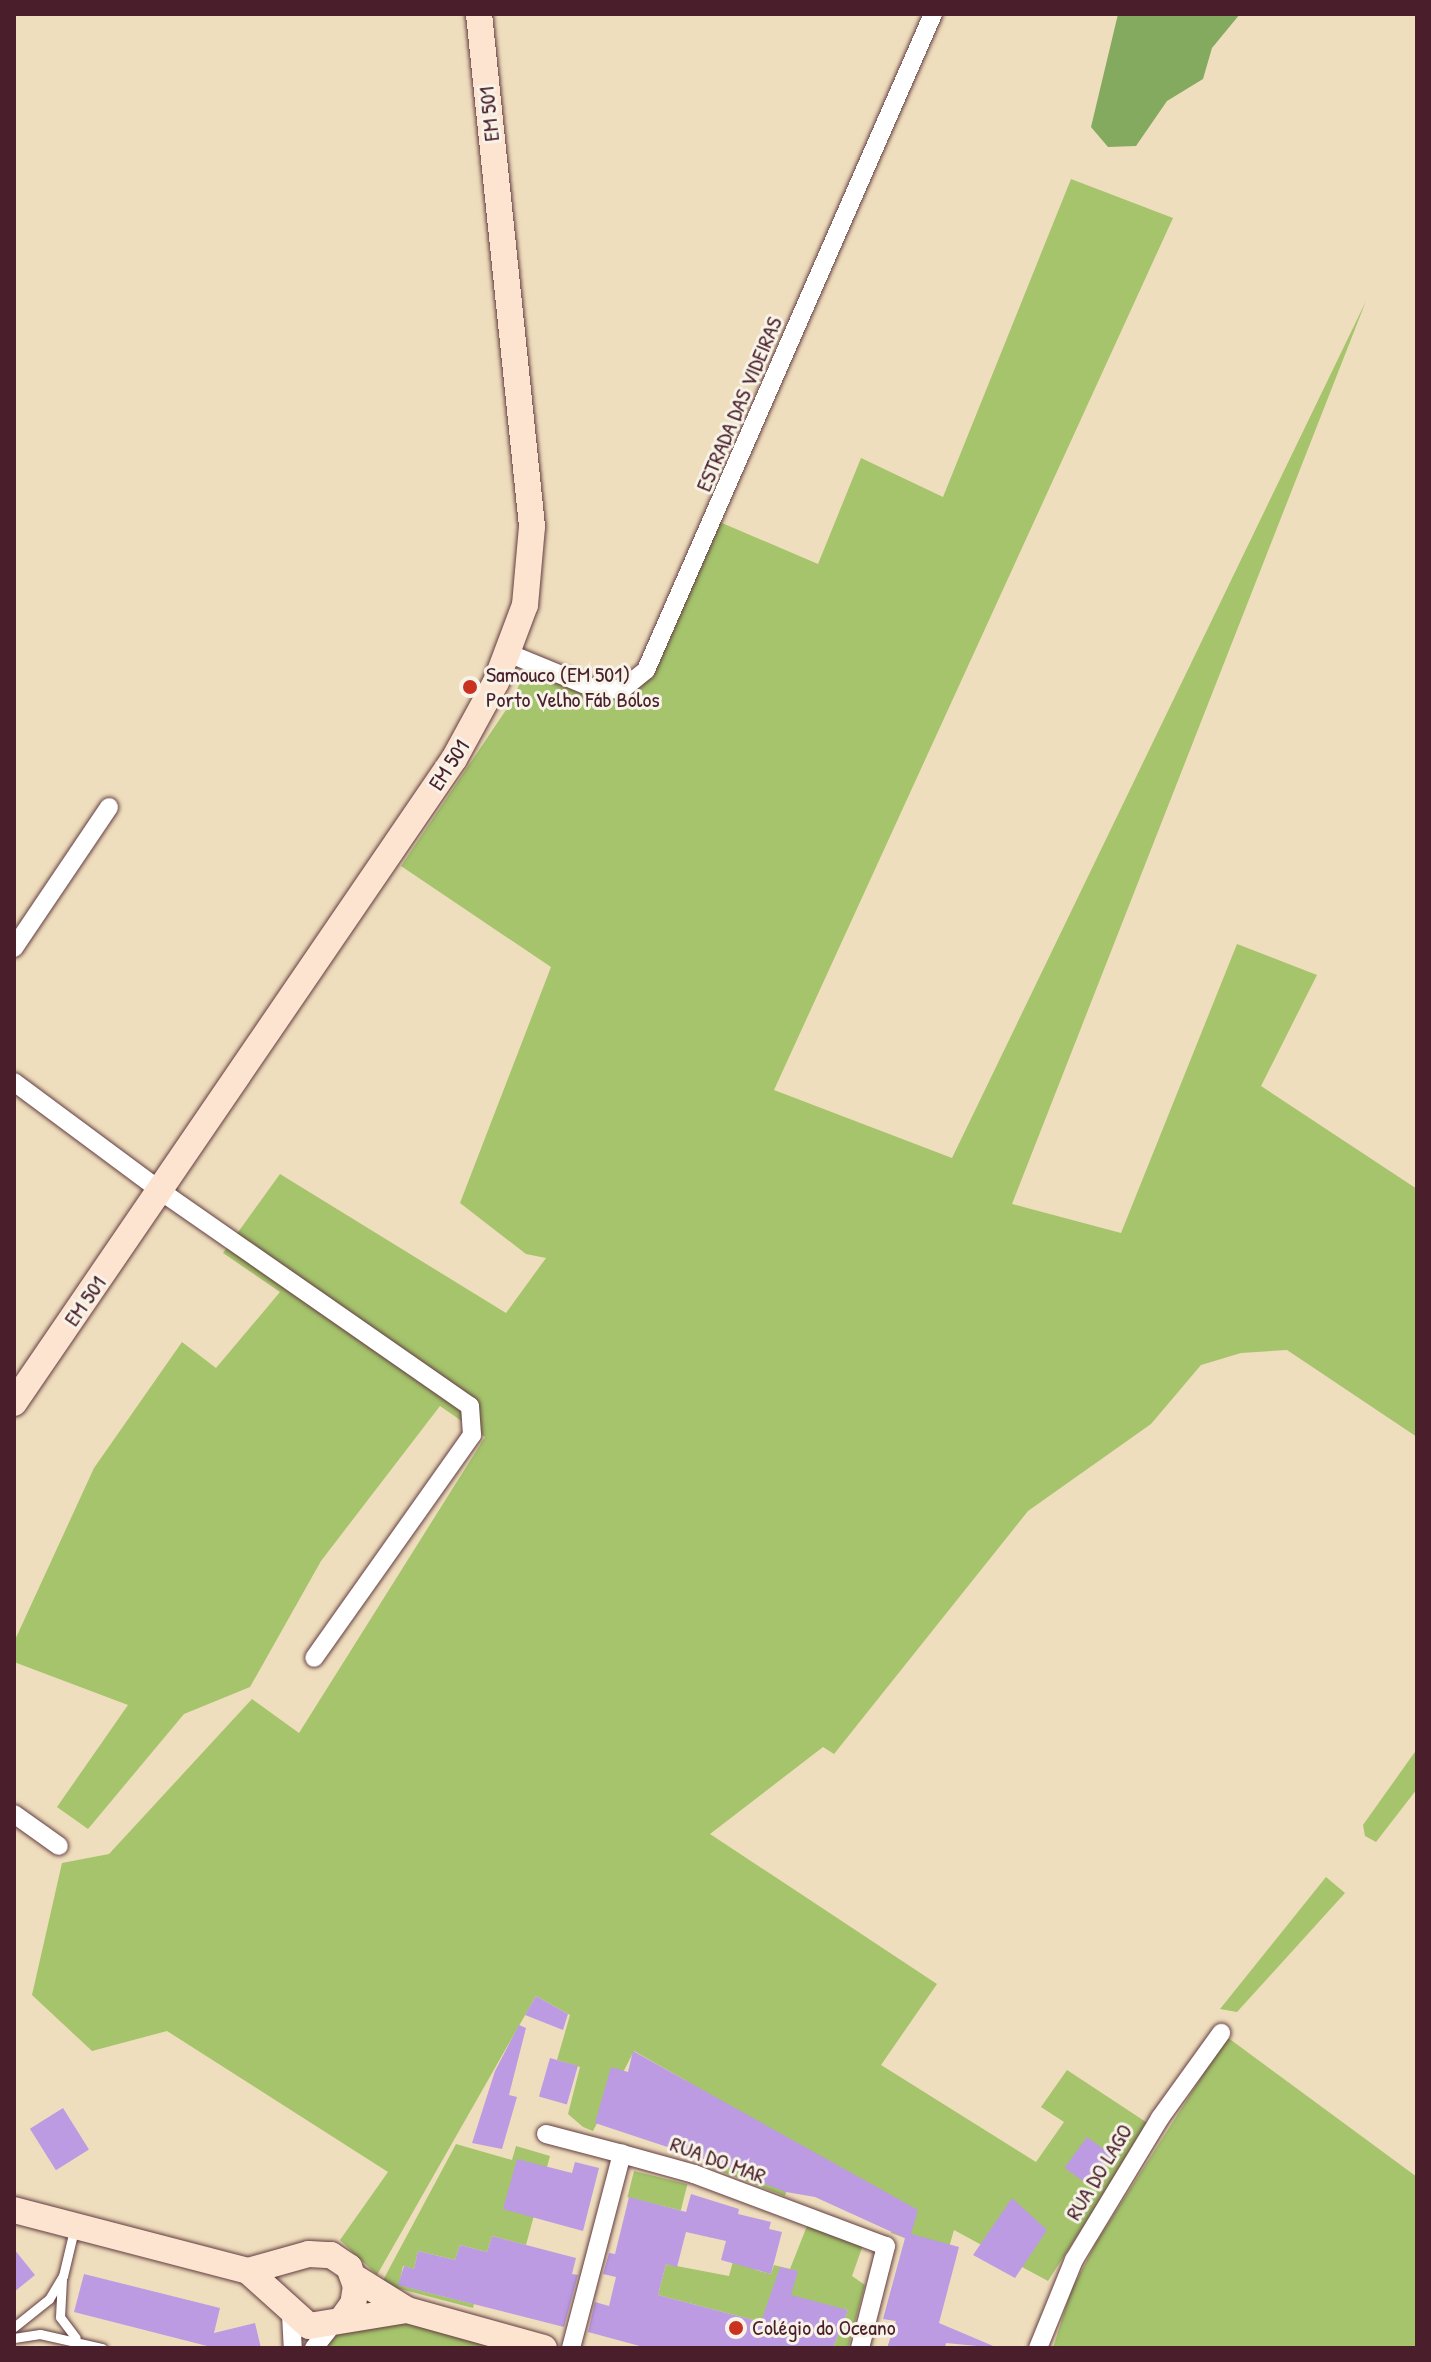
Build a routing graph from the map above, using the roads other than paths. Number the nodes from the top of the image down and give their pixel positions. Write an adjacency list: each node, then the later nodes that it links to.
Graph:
1 (479, 14): 3 (main road, EM 501 / EM 501)
2 (933, 14): 3 (street, ESTRADA DAS VIDEIRAS)
3 (508, 653): 7 (main road, EM 501 / EM 501)
4 (109, 807): 5 (street)
5 (14, 948)
6 (14, 1082): 7 (street)
7 (162, 1192): 8 (main road, EM 501 / EM 501); 9 (street)
8 (14, 1403)
9 (314, 1658)
10 (14, 1814): 11 (street)
11 (59, 1846)
12 (1221, 2033): 33 (street, RUA DO LAGO)
13 (546, 2134): 14 (street)
14 (622, 2154): 31 (street); 32 (street, RUA DO MAR)
15 (14, 2210): 16 (main road)
16 (75, 2226): 18 (main road); 19 (lane)
17 (299, 2259): 18 (main road); 20 (main road); 22 (main road)
18 (248, 2271): 22 (main road)
19 (63, 2276): 24 (lane); 26 (lane)
20 (354, 2277): 21 (main road); 23 (main road)
21 (407, 2310): 23 (main road); 30 (main road)
22 (289, 2312): 23 (main road); 28 (street)
23 (337, 2322): 29 (street)
24 (14, 2327)
25 (14, 2338): 26 (lane)
26 (82, 2342): 27 (lane)
27 (102, 2348)
28 (293, 2348)
29 (314, 2348)
30 (544, 2348)
31 (571, 2348)
32 (860, 2348)
33 (1038, 2348)

